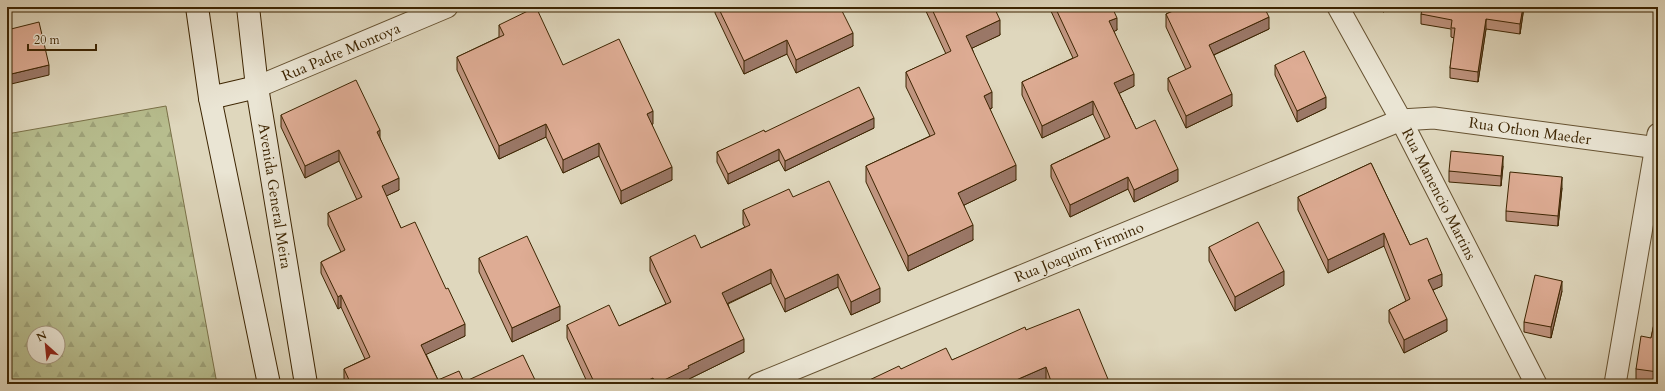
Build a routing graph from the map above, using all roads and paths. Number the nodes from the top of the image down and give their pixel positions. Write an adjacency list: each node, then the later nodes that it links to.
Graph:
1 (197, 7): 6 (main road)
2 (248, 7): 5 (main road, Avenida General Meira)
3 (447, 7): 5 (street, Rua Padre Montoya)
4 (1338, 7): 7 (street, Rua Manencio Martins)
5 (257, 87): 6 (main road); 10 (main road, Avenida General Meira)
6 (210, 98): 9 (main road)
7 (1401, 120): 8 (street, Rua Othon Maeder); 11 (street, Rua Joaquim Firmino); 12 (street, Rua Manencio Martins)
8 (1657, 143): 13 (street)
9 (269, 384)
10 (306, 384)
11 (758, 384)
12 (1536, 384)
13 (1615, 384)

